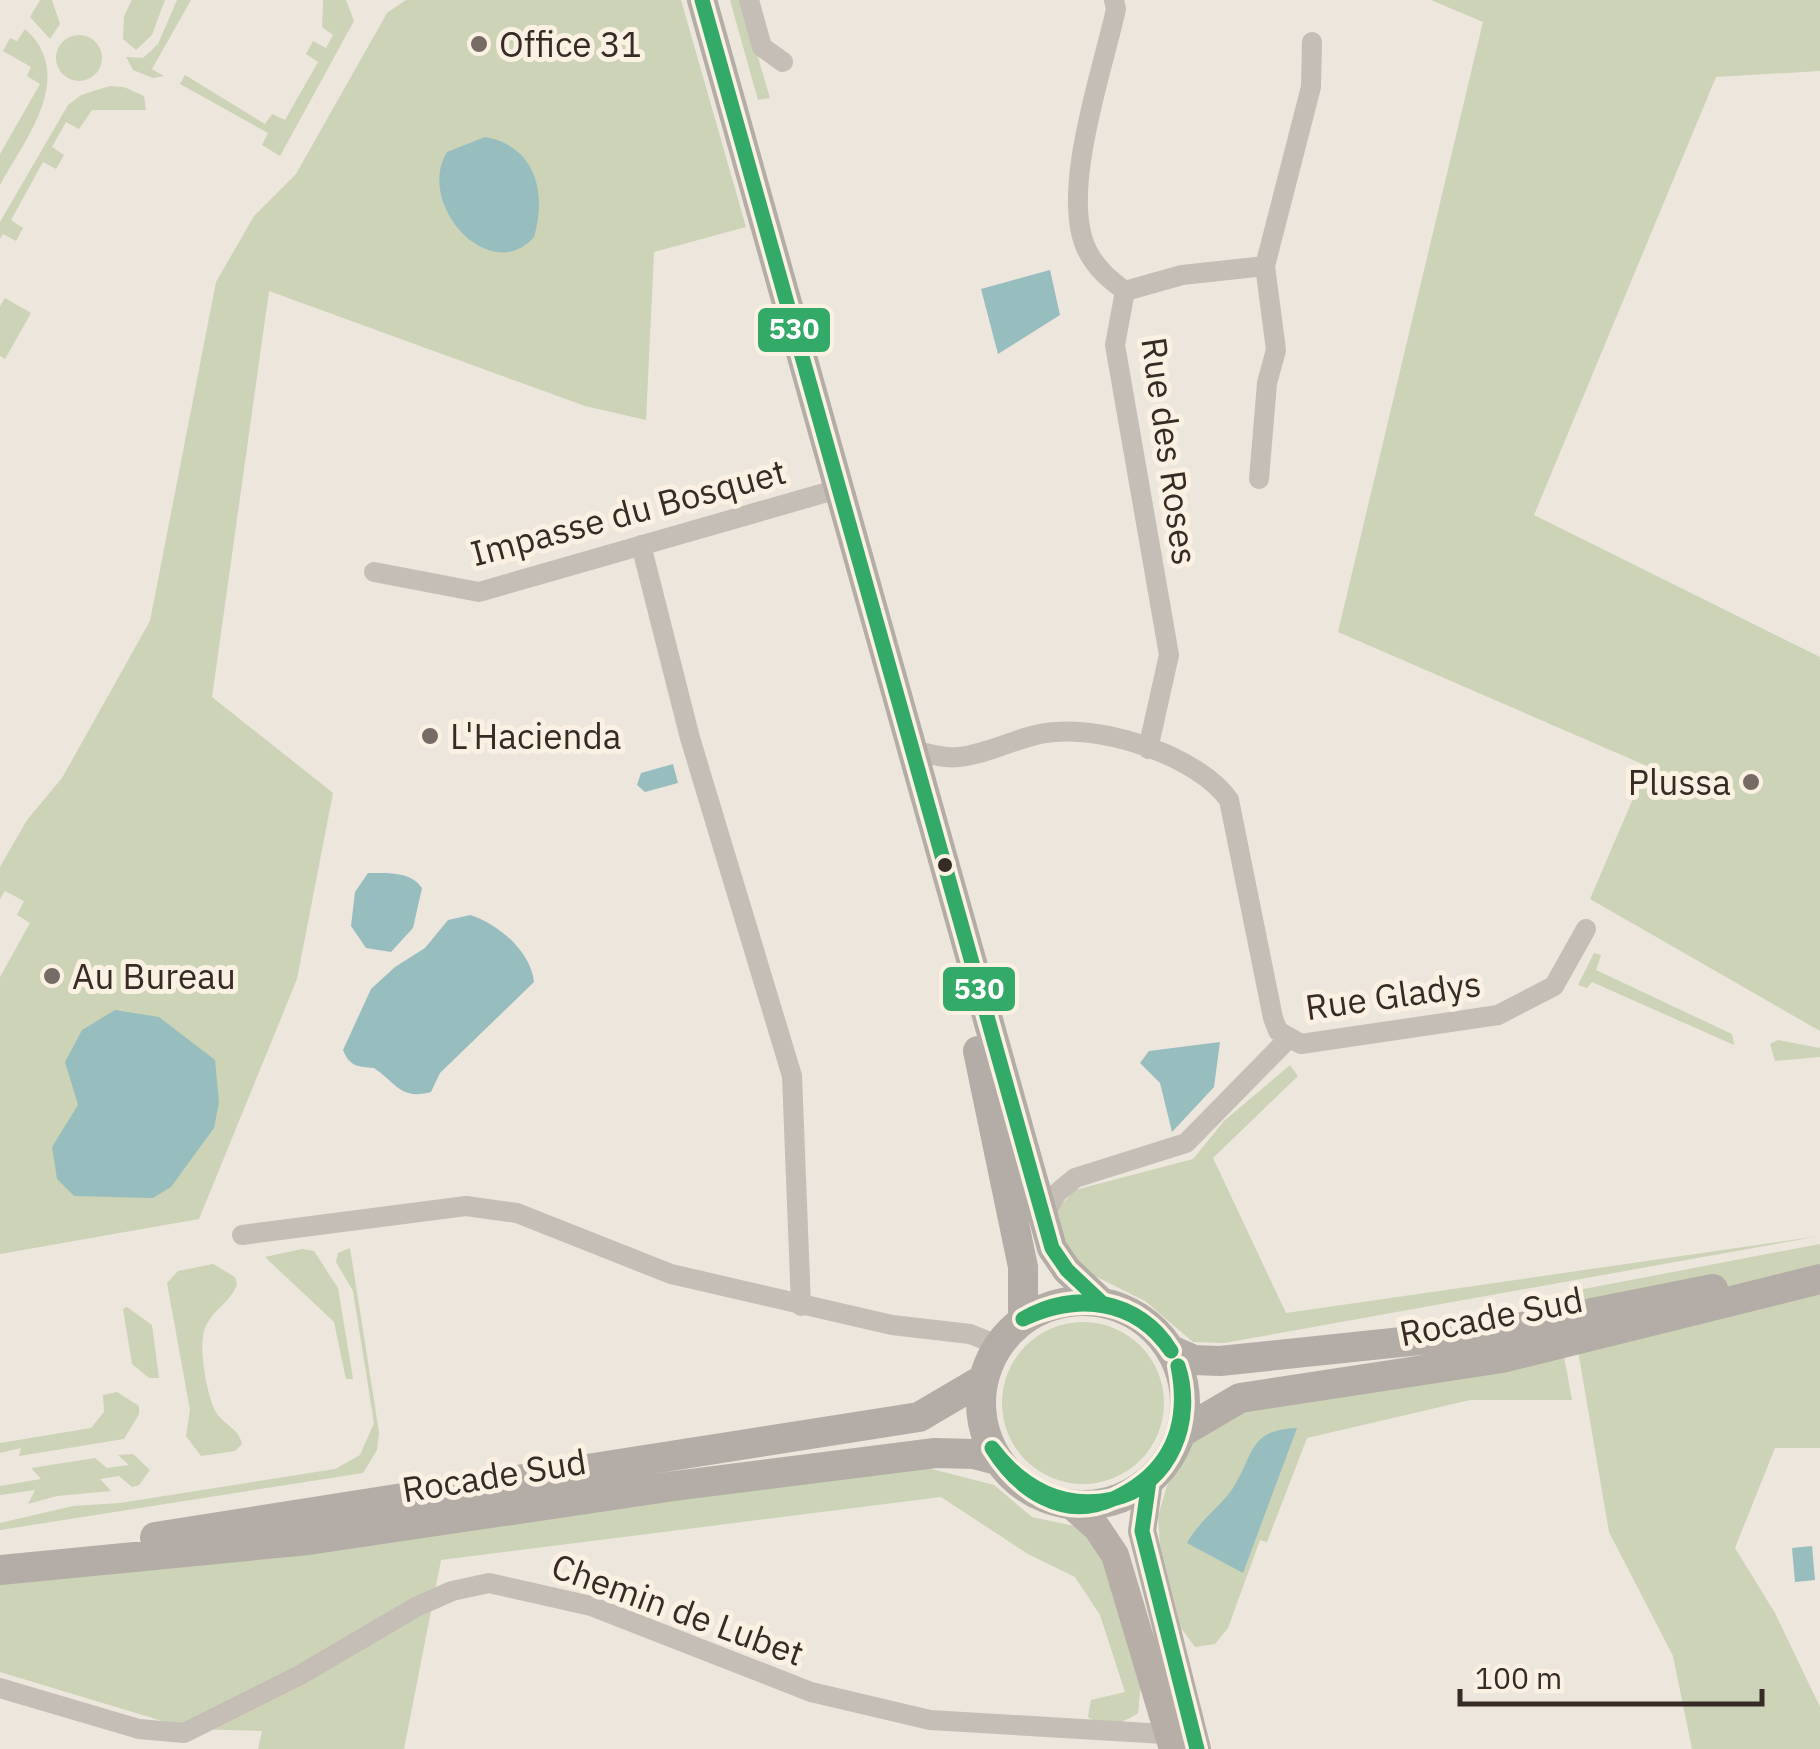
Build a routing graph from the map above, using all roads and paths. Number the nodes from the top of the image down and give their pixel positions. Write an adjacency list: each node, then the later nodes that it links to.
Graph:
1 (702, 0): 9 (main road)
2 (749, 0): 5 (street)
3 (1114, 0): 7 (street, Rue des Roses)
4 (1312, 42): 6 (street)
5 (783, 62)
6 (1265, 266): 7 (street); 8 (street)
7 (1125, 291): 12 (street, Rue des Roses)
8 (1259, 479)
9 (838, 489): 10 (street, Impasse du Bosquet); 13 (main road)
10 (641, 545): 11 (street, Impasse du Bosquet); 21 (street)
11 (374, 572)
12 (1148, 748): 13 (street); 16 (street)
13 (912, 750): 14 (main road)
14 (956, 909): 17 (main road); 22 (main road)
15 (1586, 929): 16 (street, Rue Gladys)
16 (1288, 1039): 17 (street)
17 (1043, 1217): 20 (main road)
18 (242, 1235): 21 (street)
19 (1820, 1276): 24 (main road, Rocade Sud); 26 (main road, Rocade Sud)
20 (1101, 1302): 22 (main road); 24 (main road)
21 (801, 1306): 23 (street)
22 (1023, 1319): 23 (main road)
23 (998, 1345): 25 (main road)
24 (1171, 1350): 26 (main road)
25 (982, 1380): 27 (main road); 30 (main road, Rocade Sud)
26 (1182, 1432): 28 (main road)
27 (997, 1460): 29 (main road); 30 (main road, Rocade Sud)
28 (1149, 1482): 29 (main road); 32 (main road)
29 (1071, 1505): 32 (main road)
30 (0, 1567)
31 (0, 1688): 32 (street, Chemin de Lubet)
32 (1183, 1742)

